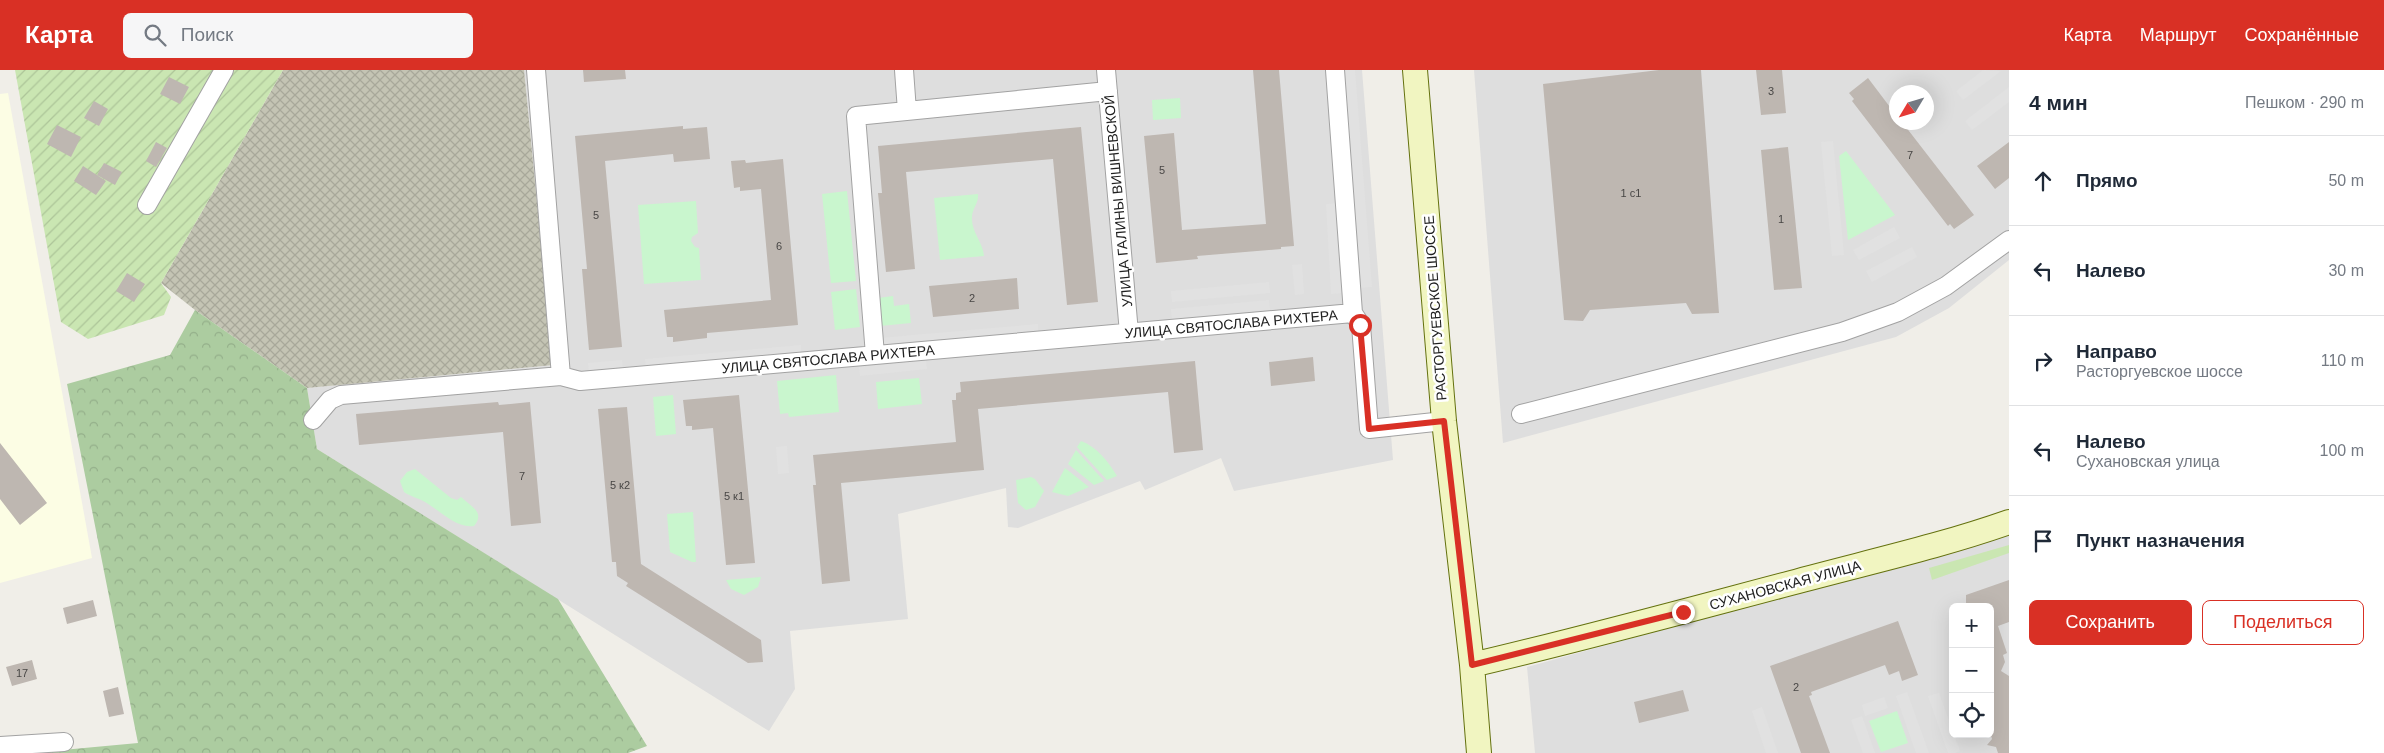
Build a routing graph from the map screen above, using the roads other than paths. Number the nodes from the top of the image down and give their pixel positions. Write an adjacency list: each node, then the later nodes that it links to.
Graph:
1 (224, 70): 9 (street)
2 (536, 70): 14 (street)
3 (904, 70): 8 (street)
4 (1106, 70): 7 (street, УЛИЦА ГАЛИНЫ ВИШНЕВСКОЙ)
5 (1335, 70): 11 (street)
6 (1415, 70): 17 (main road, РАСТОРГУЕВСКОЕ ШОССЕ)
7 (1108, 91): 8 (street); 12 (street, УЛИЦА ГАЛИНЫ ВИШНЕВСКОЙ)
8 (908, 111): 13 (street)
9 (147, 205)
10 (2009, 240): 15 (street)
11 (1353, 313): 12 (street, УЛИЦА СВЯТОСЛАВА РИХТЕРА); 17 (street)
12 (1129, 333): 13 (street, УЛИЦА СВЯТОСЛАВА РИХТЕРА)
13 (875, 355): 14 (street, УЛИЦА СВЯТОСЛАВА РИХТЕРА)
14 (561, 376): 16 (street, УЛИЦА СВЯТОСЛАВА РИХТЕРА)
15 (1522, 414)
16 (314, 420)
17 (1444, 421): 19 (main road, РАСТОРГУЕВСКОЕ ШОССЕ)
18 (2009, 522): 19 (main road, СУХАНОВСКАЯ УЛИЦА)
19 (1472, 665): 22 (main road, РАСТОРГУЕВСКОЕ ШОССЕ)
20 (64, 742): 21 (street)
21 (0, 746)
22 (1479, 753)

